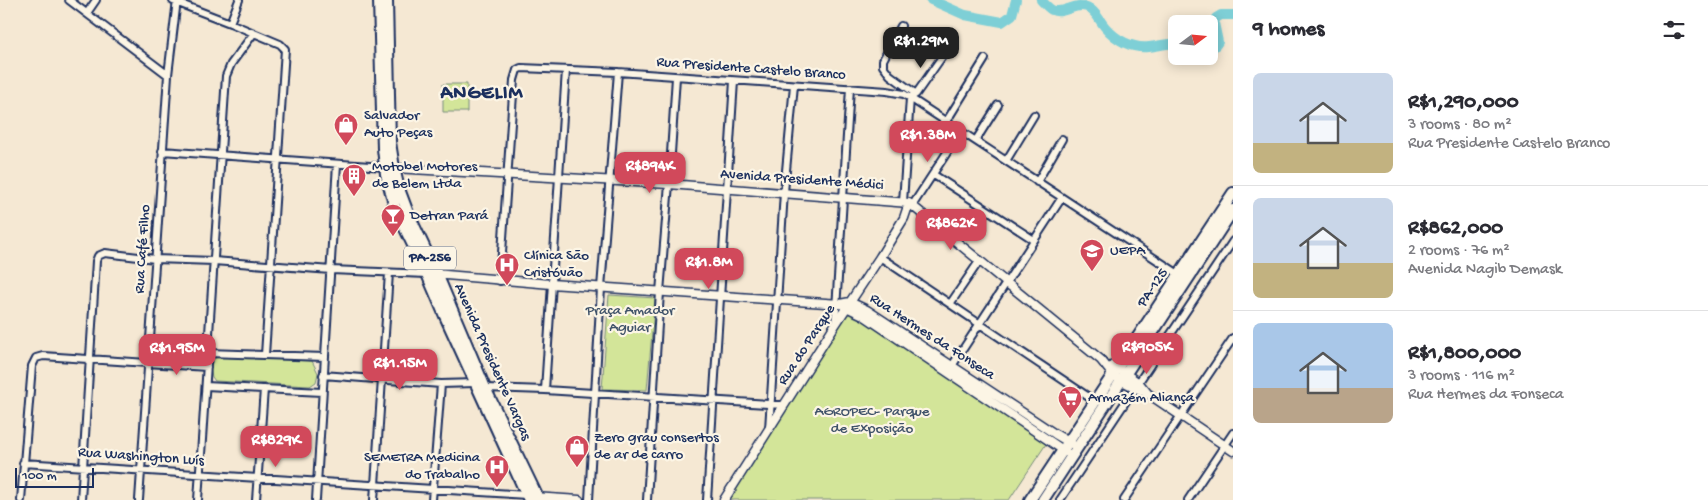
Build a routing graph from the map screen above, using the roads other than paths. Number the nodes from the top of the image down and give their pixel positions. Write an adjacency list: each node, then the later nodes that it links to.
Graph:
1 (69, 0): 7 (street)
2 (96, 0): 7 (street)
3 (239, 0): 8 (street)
4 (379, 0): 32 (main road, Avenida Presidente Vargas / PA-256)
5 (387, 0): 32 (main road, Avenida Presidente Vargas / PA-256)
6 (175, 1): 8 (street); 15 (street, Rua Café Filho)
7 (87, 13): 15 (street)
8 (230, 22): 10 (street)
9 (900, 26): 20 (street)
10 (254, 33): 28 (street); 29 (street)
11 (944, 54): 20 (street)
12 (985, 59): 23 (street)
13 (566, 70): 14 (street, Rua Presidente Castelo Branco); 33 (street, Rua Presidente Castelo Branco); 35 (street)
14 (618, 72): 16 (street, Rua Presidente Castelo Branco); 36 (street)
15 (168, 75): 27 (street, Rua Café Filho)
16 (676, 77): 17 (street, Rua Presidente Castelo Branco); 38 (street)
17 (734, 81): 18 (street, Rua Presidente Castelo Branco); 39 (street)
18 (794, 85): 19 (street, Rua Presidente Castelo Branco); 40 (street)
19 (850, 88): 20 (street, Rua Presidente Castelo Branco); 42 (street)
20 (913, 96): 23 (street, Rua Presidente Castelo Branco); 44 (street)
21 (998, 105): 26 (street)
22 (1034, 115): 30 (street)
23 (946, 122): 24 (street, Rua Presidente Castelo Branco)
24 (961, 132): 26 (street, Rua Presidente Castelo Branco); 34 (street)
25 (1062, 139): 37 (street)
26 (976, 140): 30 (street, Rua Presidente Castelo Branco)
27 (162, 152): 28 (street); 51 (street, Rua Café Filho)
28 (221, 155): 29 (street); 53 (street)
29 (279, 160): 31 (street); 54 (street)
30 (1006, 161): 37 (street, Rua Presidente Castelo Branco)
31 (337, 164): 32 (street); 55 (street)
32 (389, 167): 33 (street, Avenida Presidente Médici); 57 (main road, Avenida Presidente Vargas / PA-256)
33 (508, 174): 35 (street, Avenida Presidente Médici); 59 (street)
34 (934, 175): 44 (street); 48 (street)
35 (559, 176): 36 (street, Avenida Presidente Médici); 61 (street)
36 (610, 182): 38 (street, Avenida Presidente Médici); 62 (street)
37 (1037, 182): 43 (street, Rua Presidente Castelo Branco)
38 (669, 184): 39 (street, Avenida Presidente Médici); 63 (street)
39 (726, 188): 40 (street, Avenida Presidente Médici); 64 (street)
40 (784, 192): 42 (street, Avenida Presidente Médici); 65 (street)
41 (1233, 193): 58 (main road, PA-125 / PA-125)
42 (843, 197): 44 (street, Avenida Presidente Médici); 66 (street)
43 (1062, 199): 48 (street); 58 (street, Rua Presidente Castelo Branco)
44 (908, 204): 50 (street, Rua do Parque); 52 (street)
45 (1233, 210): 47 (main road, PA-125)
46 (1233, 218): 47 (main road)
47 (1224, 225): 78 (main road, PA-125)
48 (1034, 240): 60 (street)
49 (1233, 241): 84 (street)
50 (880, 257): 66 (street, Rua do Parque); 67 (street)
51 (155, 259): 53 (street); 74 (street); 75 (street, Rua Café Filho)
52 (980, 260): 60 (street); 67 (street)
53 (214, 261): 54 (street); 71 (street)
54 (272, 266): 55 (street); 72 (street)
55 (331, 270): 56 (street); 73 (street)
56 (388, 273): 57 (street); 80 (street)
57 (432, 274): 59 (street); 81 (main road, Avenida Presidente Vargas / PA-256); 85 (main road, Avenida Presidente Vargas / PA-256)
58 (1180, 275): 78 (main road, PA-125 / PA-125)
59 (500, 280): 61 (street)
60 (1007, 282): 68 (street); 78 (street)
61 (551, 284): 62 (street); 87 (street)
62 (601, 288): 63 (street); 89 (street)
63 (660, 292): 64 (street); 90 (street)
64 (719, 296): 65 (street); 91 (street)
65 (778, 299): 66 (street); 93 (street)
66 (843, 304): 69 (street, Rua do Parque); 69 (street); 77 (street, Rua Hermes da Fonseca)
67 (950, 304): 68 (street)
68 (979, 324): 77 (street); 92 (street)
69 (835, 325): 94 (street, Rua do Parque)
70 (1233, 338): 95 (street)
71 (207, 354): 72 (street); 76 (street)
72 (265, 355): 73 (street)
73 (324, 357): 79 (street)
74 (89, 360): 75 (street); 101 (street); 102 (street)
75 (149, 364): 76 (street); 103 (street, Rua Café Filho)
76 (207, 367): 83 (street)
77 (950, 369): 99 (street, Rua Hermes da Fonseca)
78 (1120, 374): 84 (street); 92 (main road, PA-125 / PA-125); 99 (main road, PA-125)
79 (323, 375): 80 (street); 88 (street)
80 (383, 378): 82 (street); 107 (street)
81 (475, 383): 82 (street); 109 (main road, Avenida Presidente Vargas / PA-256)
82 (441, 384): 108 (street)
83 (206, 386): 86 (street); 104 (street)
84 (1137, 386): 95 (street); 125 (street)
85 (485, 388): 87 (street); 109 (main road, Avenida Presidente Vargas / PA-256)
86 (264, 389): 88 (street); 105 (street)
87 (544, 390): 89 (street)
88 (322, 392): 106 (street)
89 (595, 393): 90 (street); 119 (street)
90 (653, 398): 91 (street); 120 (street)
91 (712, 401): 93 (street); 121 (street)
92 (1096, 402): 99 (main road, PA-125 / PA-125)
93 (770, 404): 94 (street); 96 (street)
94 (784, 405): 96 (street, Rua do Parque)
95 (1181, 415): 98 (street); 126 (street)
96 (769, 428): 122 (street, Rua do Parque)
97 (1233, 433): 98 (street)
98 (1225, 446): 100 (street); 127 (street)
99 (1071, 449): 123 (main road, PA-125 / PA-125); 124 (main road, PA-125)
100 (1233, 451)
101 (23, 463): 102 (street, Rua Washington Luís); 110 (street)
102 (84, 466): 103 (street, Rua Washington Luís); 111 (street)
103 (141, 470): 104 (street, Rua Washington Luís); 112 (street, Rua Café Filho)
104 (201, 474): 105 (street, Rua Washington Luís); 113 (street)
105 (258, 477): 106 (street, Rua Washington Luís); 114 (street)
106 (317, 482): 107 (street, Rua Washington Luís); 115 (street)
107 (375, 486): 108 (street, Rua Washington Luís); 116 (street)
108 (433, 489): 109 (street, Rua Washington Luís); 117 (street)
109 (533, 498): 118 (street)
110 (21, 500)
111 (81, 500)
112 (139, 500)
113 (198, 500)
114 (256, 500)
115 (316, 500)
116 (374, 500)
117 (432, 500)
118 (579, 500)
119 (589, 500)
120 (647, 500)
121 (707, 500)
122 (724, 500)
123 (1030, 500)
124 (1043, 500)
125 (1060, 500)
126 (1124, 500)
127 (1188, 500)

